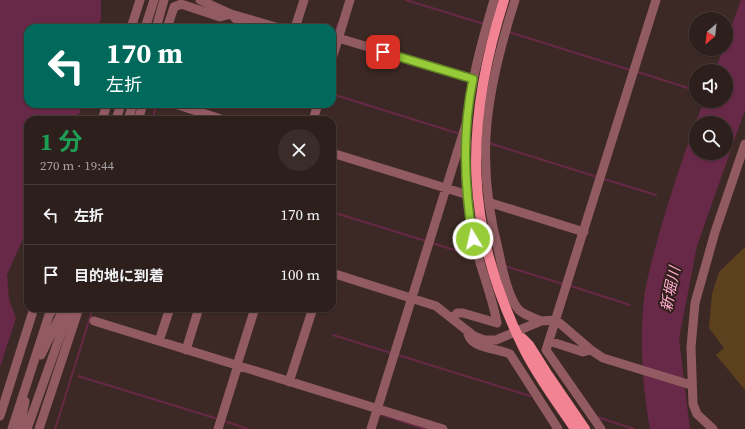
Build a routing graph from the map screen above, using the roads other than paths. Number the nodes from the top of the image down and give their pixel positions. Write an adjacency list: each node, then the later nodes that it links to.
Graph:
1 (140, 0): 12 (street)
2 (154, 0): 13 (street)
3 (164, 0): 14 (street)
4 (200, 0): 11 (street)
5 (304, 0): 18 (street)
6 (350, 0): 19 (street)
7 (494, 0): 21 (street)
8 (504, 0): 47 (main road)
9 (515, 0): 43 (street)
10 (656, 0): 30 (street)
11 (231, 14): 15 (street); 16 (street); 17 (street)
12 (132, 24)
13 (147, 24)
14 (157, 24)
15 (168, 24)
16 (242, 24)
17 (265, 24)
18 (296, 24)
19 (336, 35)
20 (336, 37): 21 (street)
21 (473, 79): 24 (street)
22 (187, 108): 23 (street)
23 (212, 116)
24 (466, 124): 27 (street); 42 (street)
25 (745, 144): 55 (street)
26 (336, 154): 27 (street)
27 (445, 188): 28 (street); 32 (street)
28 (464, 194)
29 (491, 203): 30 (street)
30 (584, 232): 44 (street)
31 (336, 274): 32 (street)
32 (412, 298): 42 (street); 57 (street)
33 (33, 312): 58 (street)
34 (51, 312): 52 (street)
35 (62, 312): 52 (street)
36 (68, 312): 62 (street)
37 (78, 312): 63 (street)
38 (169, 312): 48 (street)
39 (198, 312): 50 (street)
40 (254, 312): 53 (street)
41 (312, 312): 54 (street)
42 (453, 318): 46 (street)
43 (541, 320): 44 (street); 47 (street)
44 (556, 320): 49 (street); 51 (street)
45 (94, 321): 48 (street)
46 (467, 331): 47 (street); 67 (street)
47 (515, 331): 68 (main road); 69 (main road)
48 (159, 341): 50 (street)
49 (550, 341): 51 (street); 70 (street)
50 (186, 350): 53 (street)
51 (591, 350): 55 (street)
52 (34, 364): 56 (street)
53 (237, 365): 54 (street); 64 (street)
54 (289, 382): 57 (street)
55 (691, 385): 59 (street)
56 (23, 393): 60 (street); 61 (street)
57 (377, 409): 65 (street); 66 (street)
58 (0, 416)
59 (702, 425): 71 (street)
60 (12, 429)
61 (20, 429)
62 (27, 429)
63 (39, 429)
64 (218, 429)
65 (371, 429)
66 (443, 429)
67 (558, 429)
68 (575, 429)
69 (585, 429)
70 (601, 429)
71 (713, 429)

